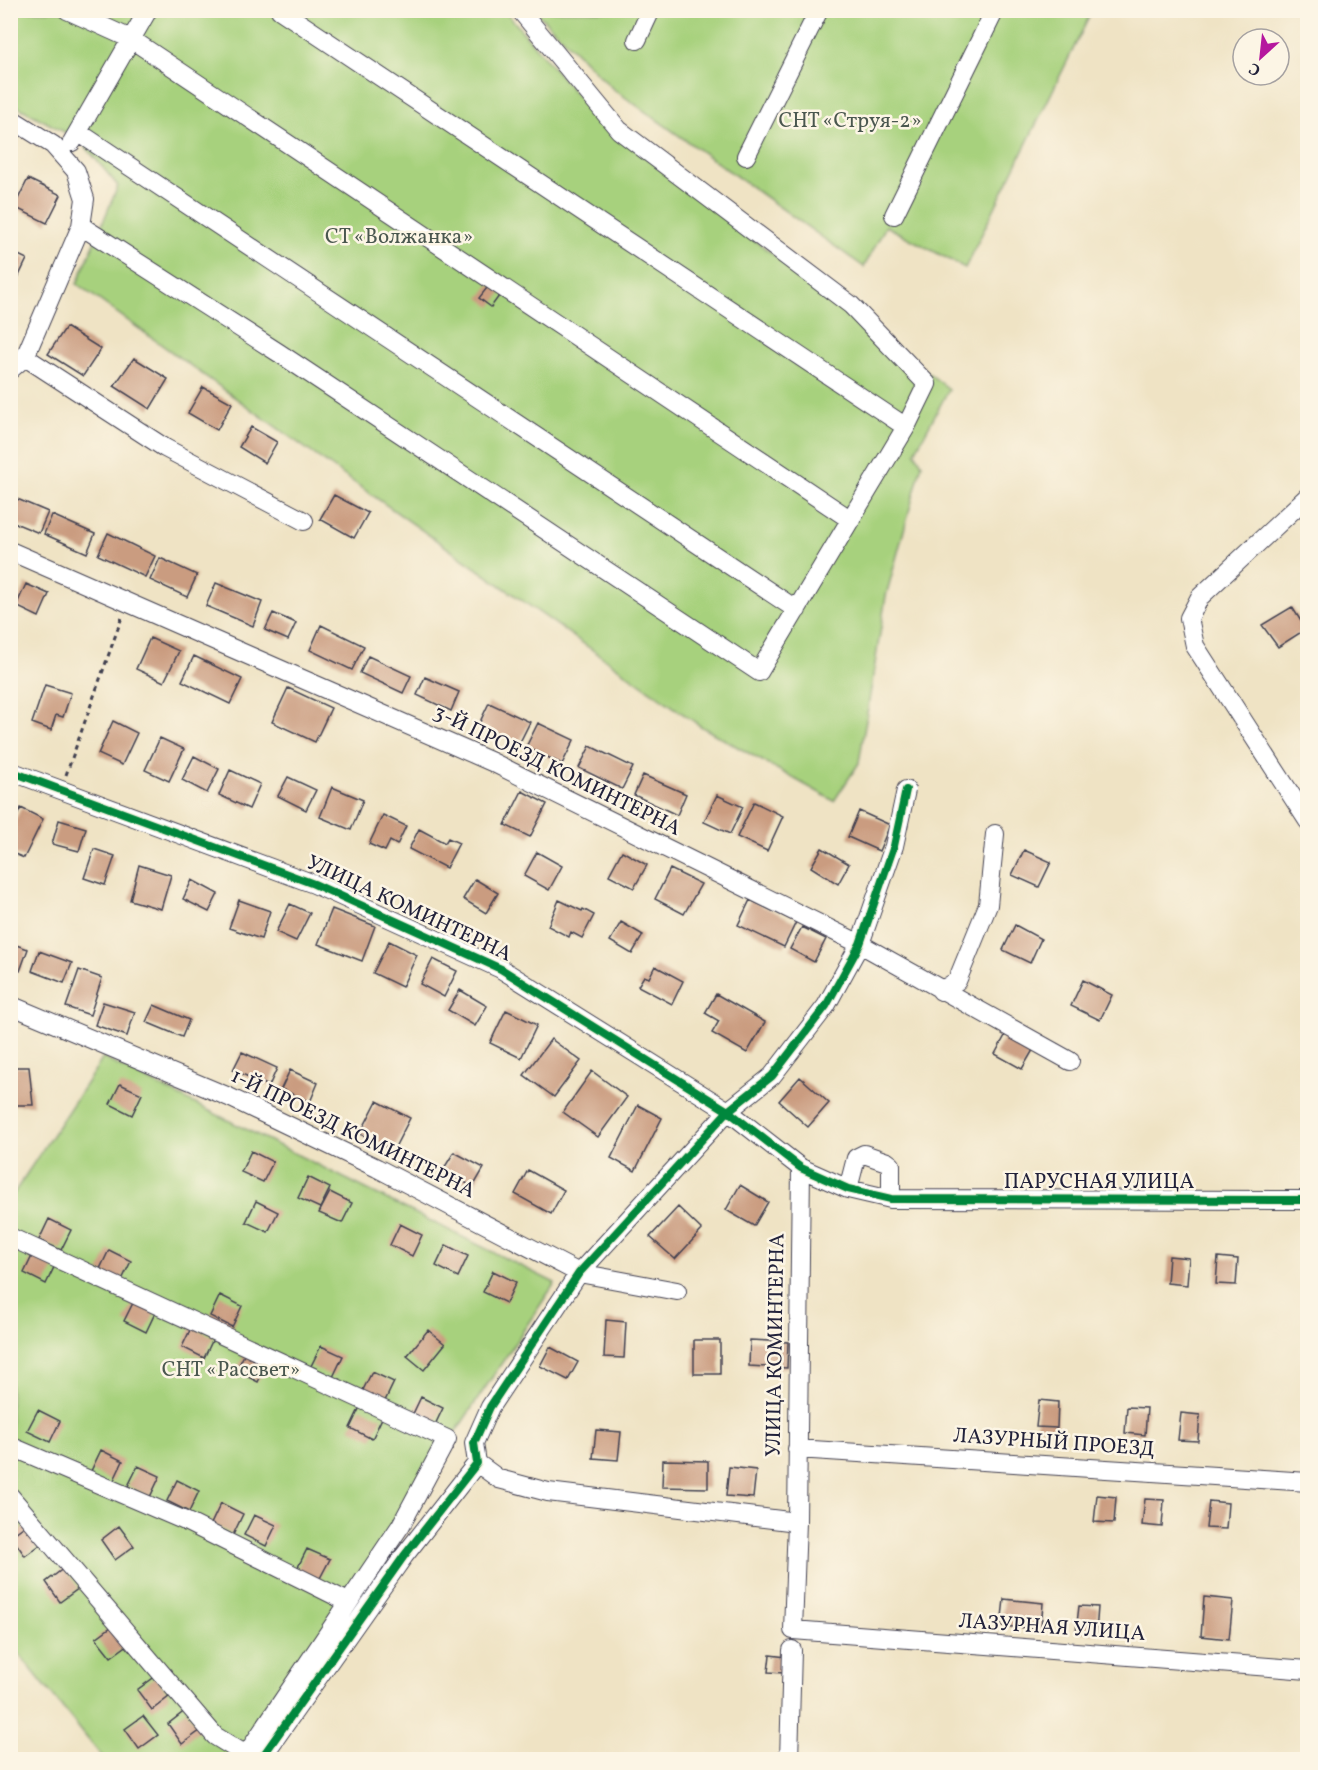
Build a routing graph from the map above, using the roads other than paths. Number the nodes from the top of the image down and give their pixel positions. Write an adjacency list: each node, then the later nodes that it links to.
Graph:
1 (67, 10): 8 (street)
2 (148, 10): 8 (street)
3 (280, 10): 18 (street)
4 (520, 10): 18 (street)
5 (651, 10): 9 (street)
6 (819, 10): 12 (street)
7 (995, 10): 14 (street)
8 (132, 39): 11 (street); 20 (street)
9 (637, 40)
10 (10, 118): 13 (street)
11 (78, 132): 13 (street); 23 (street)
12 (746, 156)
13 (64, 157): 15 (street)
14 (894, 215)
15 (81, 226): 16 (street); 23 (street)
16 (25, 357): 17 (street); 21 (street)
17 (10, 370)
18 (906, 427): 20 (street)
19 (1308, 496): 26 (street)
20 (851, 520): 23 (street)
21 (304, 521)
22 (10, 551): 28 (street, 3-Й ПРОЕЗД КОМИНТЕРНА)
23 (797, 610)
24 (10, 771): 32 (street, УЛИЦА КОМИНТЕРНА)
25 (906, 790): 28 (street)
26 (1308, 821)
27 (995, 834): 29 (street)
28 (860, 944): 29 (street, 3-Й ПРОЕЗД КОМИНТЕРНА); 32 (street)
29 (941, 991): 31 (street, 3-Й ПРОЕЗД КОМИНТЕРНА)
30 (10, 1005): 38 (street, 1-Й ПРОЕЗД КОМИНТЕРНА)
31 (1070, 1061)
32 (728, 1111): 33 (street, УЛИЦА КОМИНТЕРНА); 38 (street)
33 (801, 1168): 34 (street, УЛИЦА КОМИНТЕРНА); 41 (street, УЛИЦА КОМИНТЕРНА)
34 (848, 1189): 35 (street, УЛИЦА КОМИНТЕРНА); 35 (street)
35 (891, 1199): 36 (street, ПАРУСНАЯ УЛИЦА)
36 (1308, 1200)
37 (10, 1237): 46 (street)
38 (579, 1273): 39 (street, 1-Й ПРОЕЗД КОМИНТЕРНА); 42 (street)
39 (676, 1291)
40 (10, 1446): 46 (street)
41 (798, 1449): 43 (street, ЛАЗУРНЫЙ ПРОЕЗД); 45 (street, УЛИЦА КОМИНТЕРНА)
42 (477, 1463): 45 (street); 50 (street)
43 (1308, 1482)
44 (10, 1496): 46 (street)
45 (797, 1522): 47 (street, УЛИЦА КОМИНТЕРНА)
46 (348, 1602)
47 (793, 1630): 49 (street, ЛАЗУРНАЯ УЛИЦА)
48 (792, 1650): 51 (street)
49 (1308, 1670)
50 (260, 1760)
51 (789, 1760)

